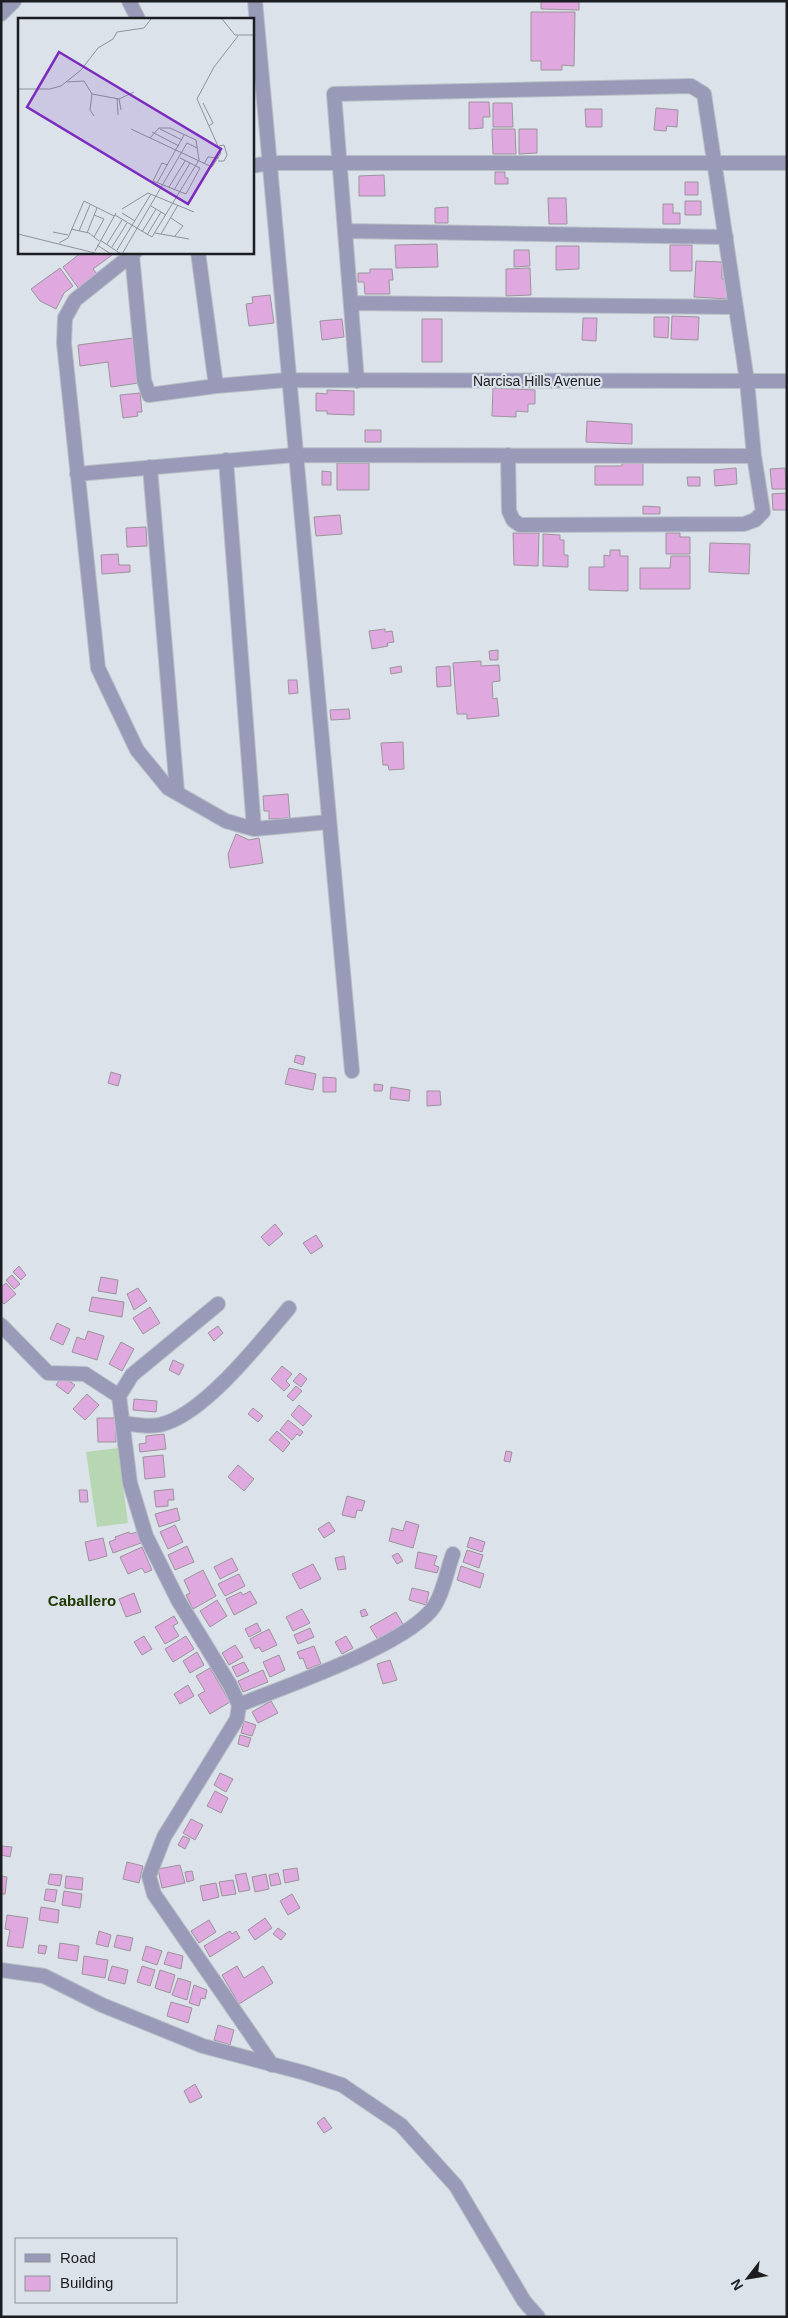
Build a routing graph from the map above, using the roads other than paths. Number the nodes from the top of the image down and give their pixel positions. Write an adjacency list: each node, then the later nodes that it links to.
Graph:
1 (14, 1): 4 (street)
2 (129, 1): 5 (street)
3 (255, 1): 6 (street)
4 (1, 14)
5 (138, 18)
6 (257, 86): 8 (street)
7 (714, 162): 9 (street); 10 (street); 10 (street); 13 (street)
8 (268, 163): 10 (street); 11 (street); 18 (street)
9 (787, 163)
10 (340, 164): 12 (street)
11 (254, 166)
12 (345, 231): 13 (street); 16 (street)
13 (726, 237): 17 (street)
14 (134, 254): 22 (street, Narcisa Hills Avenue); 28 (street)
15 (198, 254): 22 (street)
16 (351, 303): 17 (street); 19 (street)
17 (736, 307): 20 (street)
18 (287, 380): 19 (street, Narcisa Hills Avenue); 22 (street, Narcisa Hills Avenue); 23 (street)
19 (357, 381): 20 (street, Narcisa Hills Avenue)
20 (747, 381): 21 (street, Narcisa Hills Avenue); 25 (street)
21 (787, 381)
22 (216, 386)
23 (294, 455): 24 (street); 26 (street); 30 (street)
24 (508, 455): 25 (street); 25 (street)
25 (754, 456)
26 (226, 460): 27 (street); 31 (street)
27 (150, 467): 28 (street); 29 (street)
28 (77, 474): 29 (street)
29 (177, 792): 31 (street)
30 (328, 822): 31 (street); 32 (street)
31 (254, 829)
32 (352, 1071)
33 (218, 1304): 36 (street)
34 (289, 1308): 37 (street)
35 (1, 1325): 36 (street)
36 (119, 1396): 37 (street)
37 (124, 1423): 39 (street)
38 (453, 1554): 39 (street)
39 (239, 1705): 41 (street)
40 (1, 1970): 41 (street)
41 (272, 2065): 42 (street)
42 (538, 2317)

